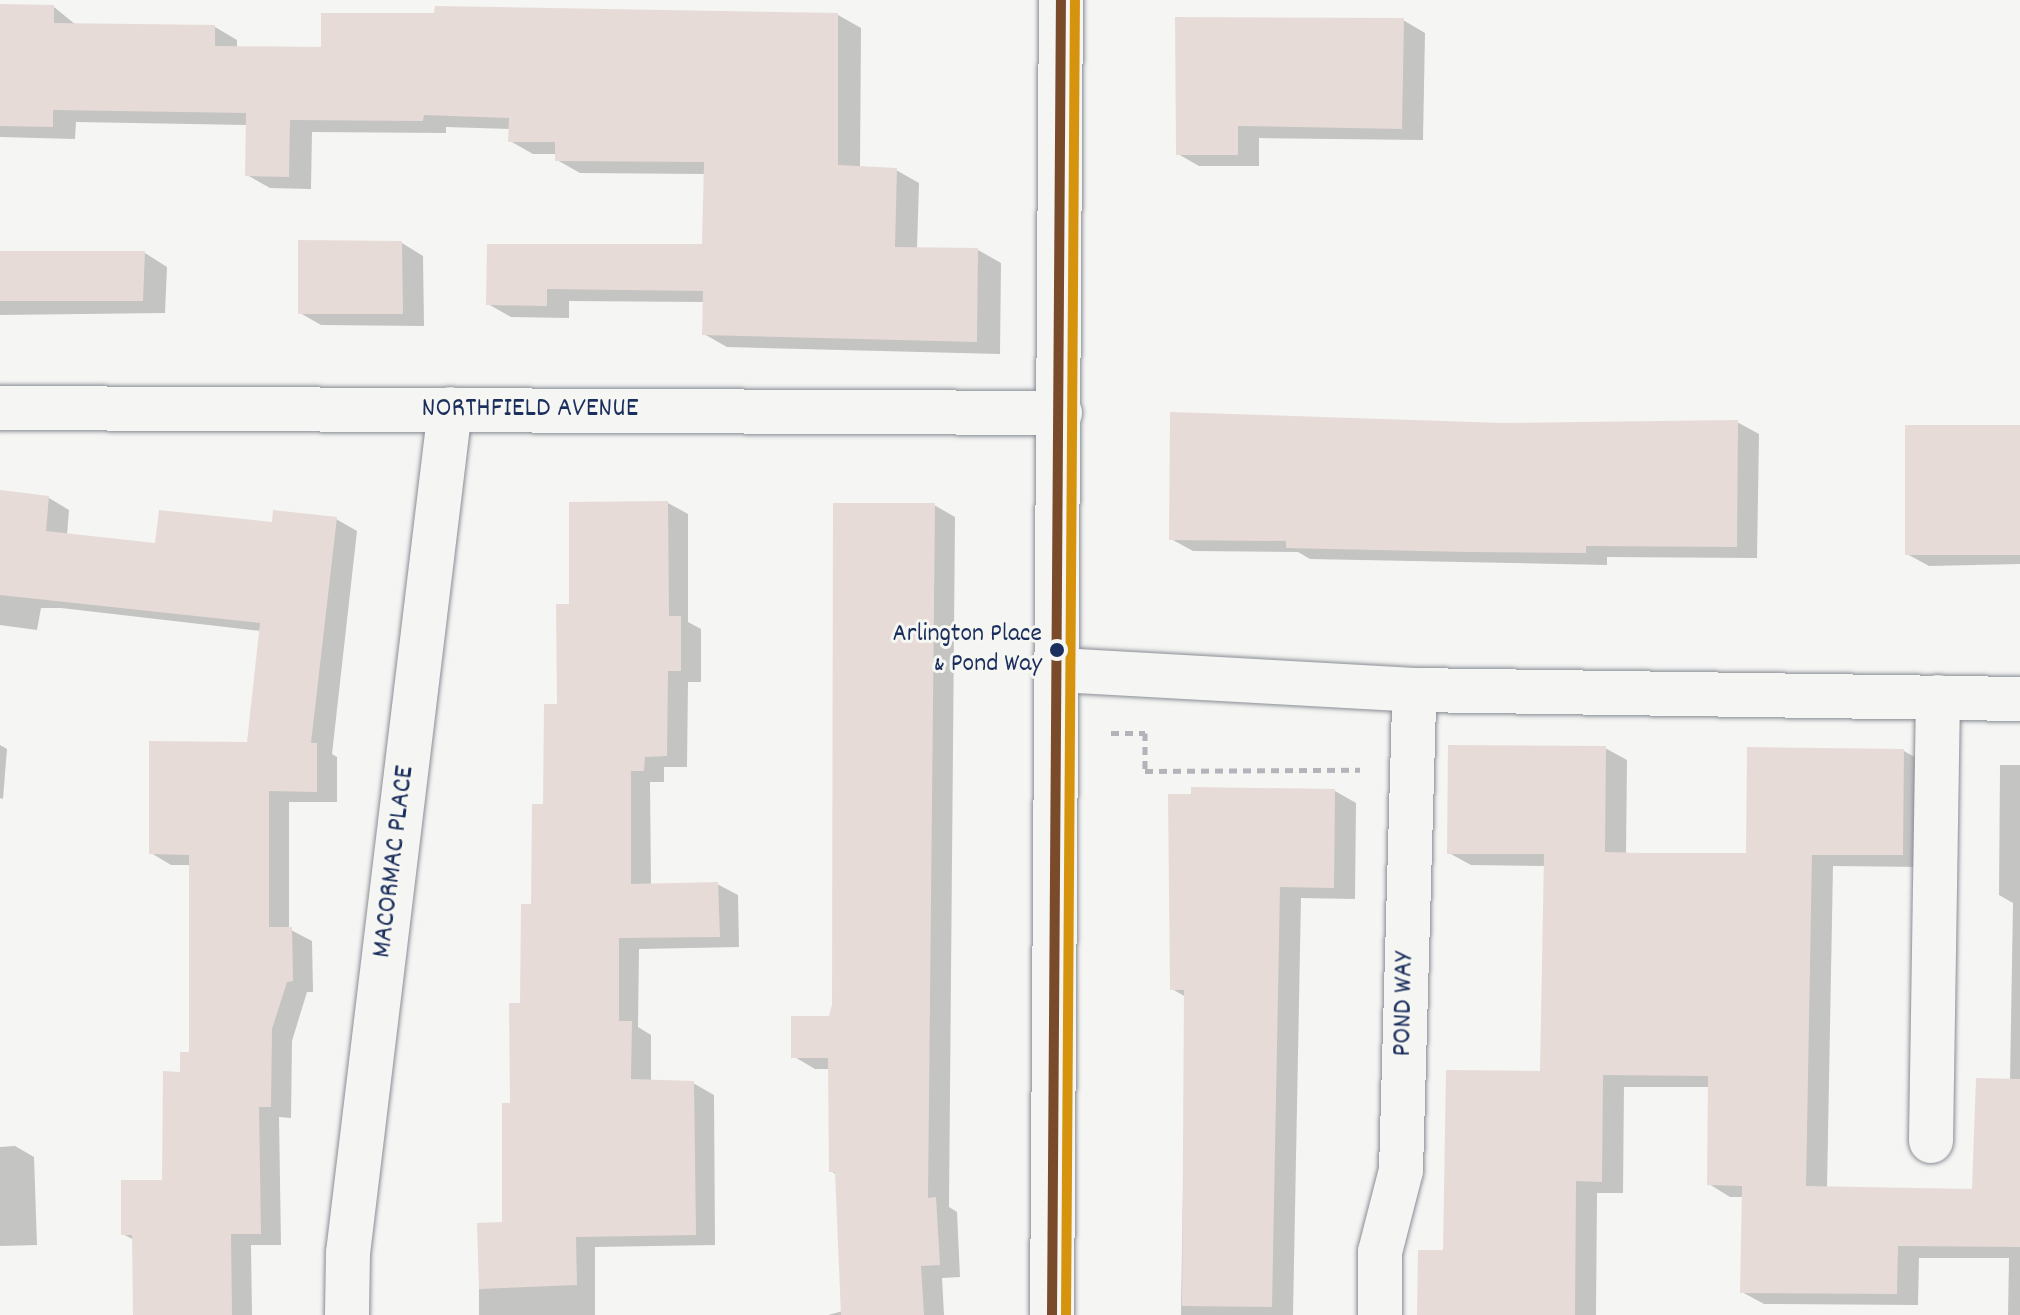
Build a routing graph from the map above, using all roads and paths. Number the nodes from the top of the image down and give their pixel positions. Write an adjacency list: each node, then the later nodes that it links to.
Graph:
1 (1061, 0): 4 (street)
2 (0, 408): 3 (street, NORTHFIELD AVENUE)
3 (450, 409): 4 (street, NORTHFIELD AVENUE); 12 (street, MACORMAC PLACE)
4 (1060, 413): 5 (street)
5 (1059, 670): 6 (street); 13 (street)
6 (1414, 690): 7 (street); 14 (street, POND WAY)
7 (1938, 697): 8 (street); 11 (street)
8 (2020, 699)
9 (1111, 733): 10 (path)
10 (1368, 770)
11 (1931, 1141)
12 (347, 1315)
13 (1052, 1315)
14 (1380, 1315)

